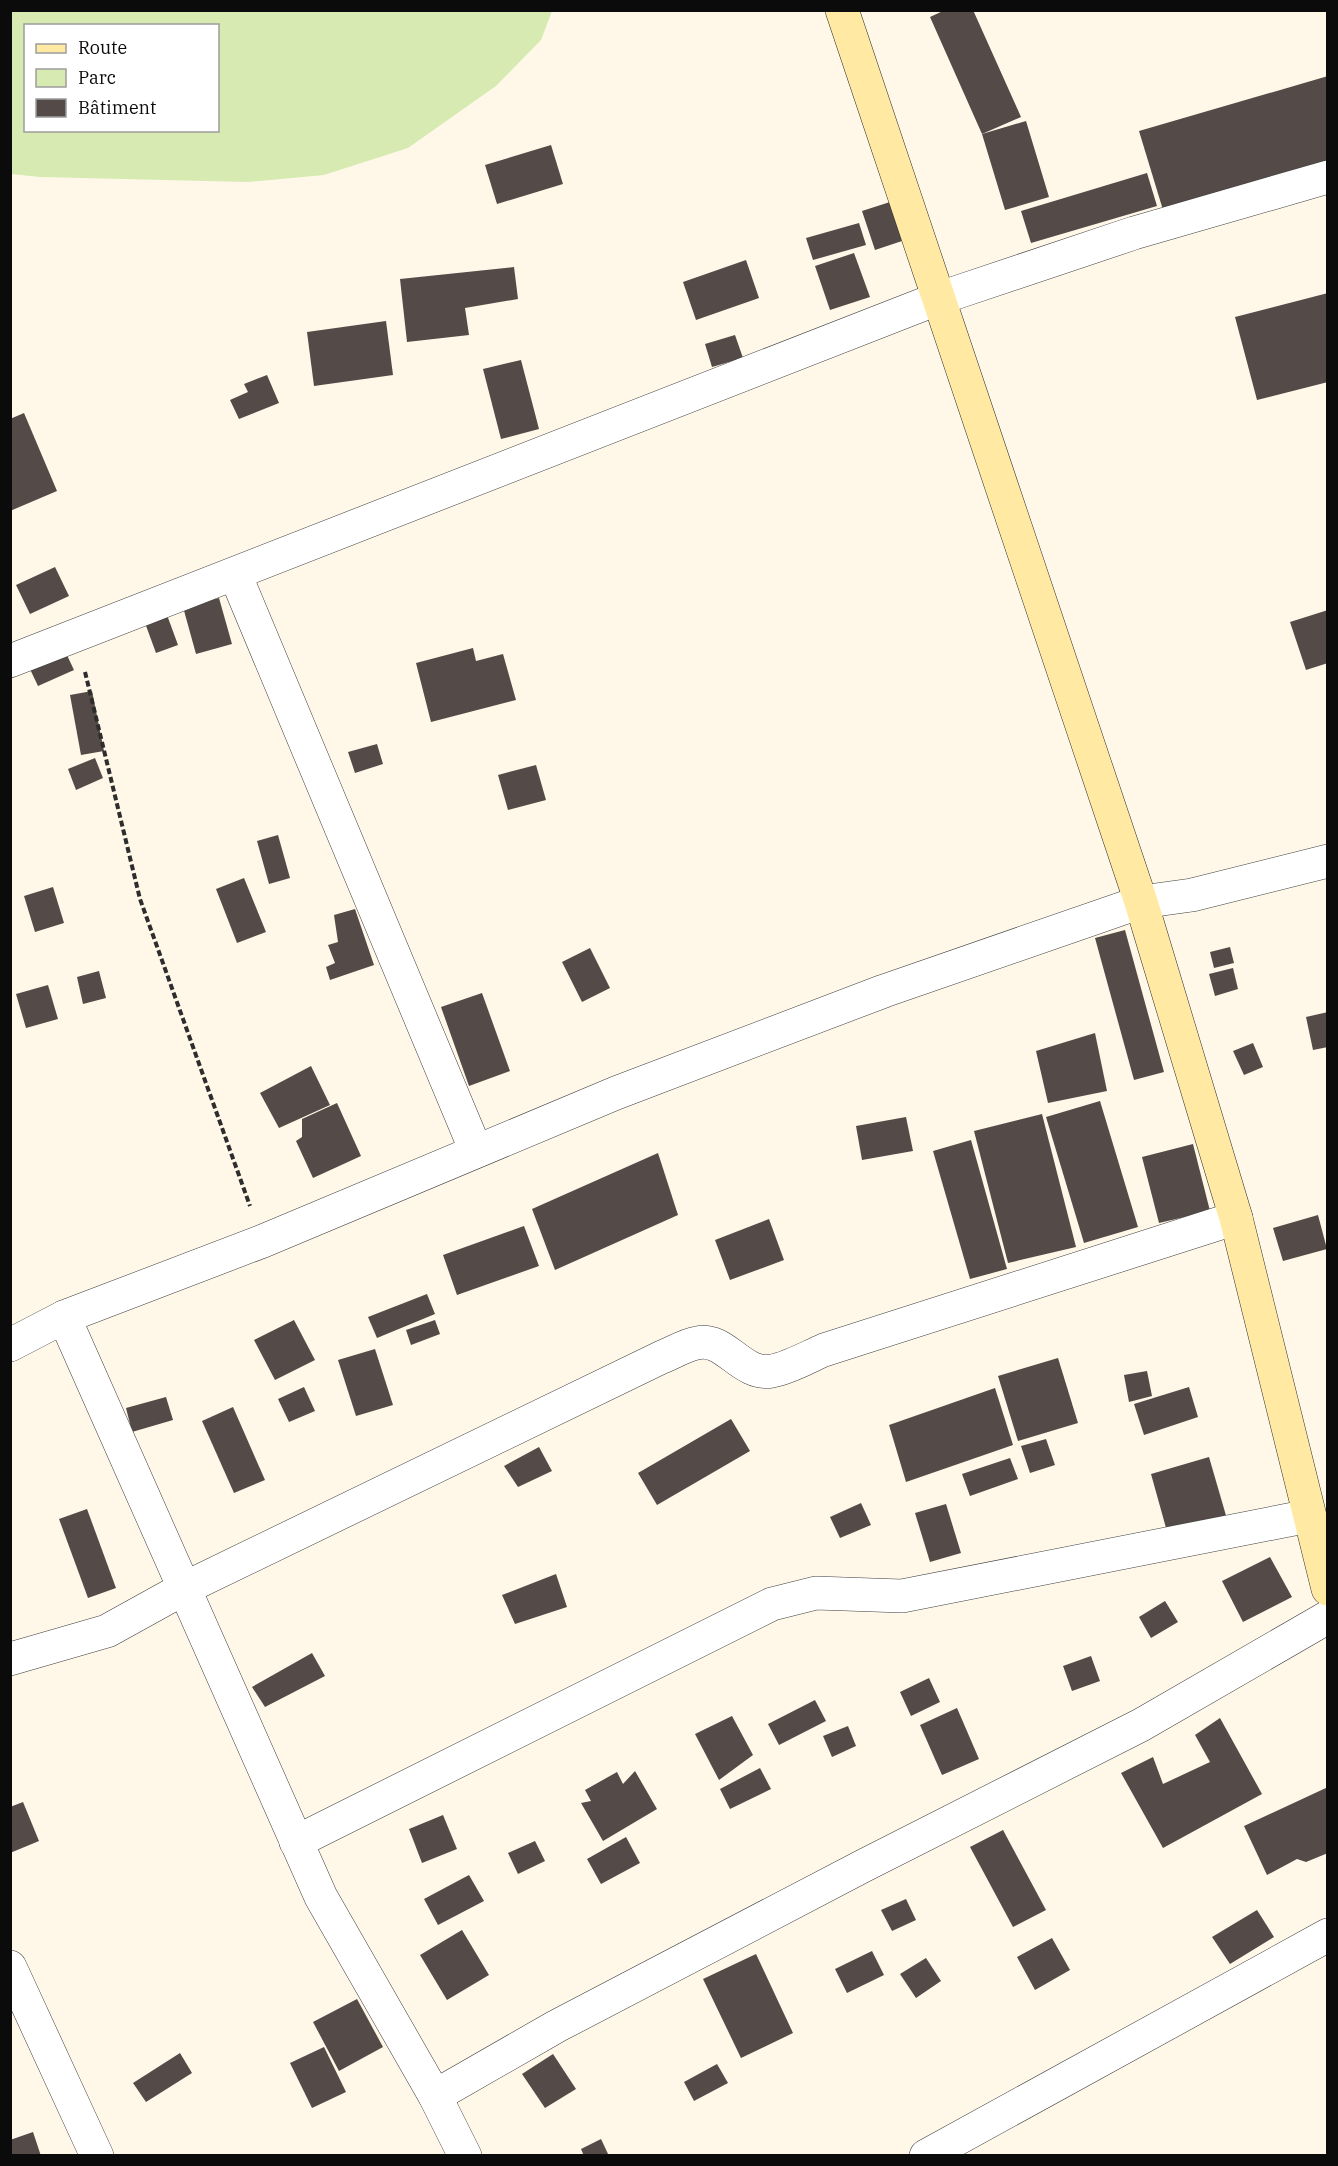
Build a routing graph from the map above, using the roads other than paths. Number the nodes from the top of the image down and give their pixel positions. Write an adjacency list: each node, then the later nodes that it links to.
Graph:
1 (842, 10): 3 (street)
2 (1328, 177): 3 (street)
3 (937, 299): 4 (street); 7 (street)
4 (235, 574): 5 (street); 8 (street)
5 (10, 661)
6 (1328, 861): 7 (street)
7 (1141, 902): 8 (street); 9 (street)
8 (476, 1151): 10 (street)
9 (1236, 1218): 12 (street); 13 (street)
10 (64, 1317): 11 (street); 13 (street)
11 (10, 1345)
12 (1309, 1516): 14 (street); 17 (street)
13 (183, 1589): 16 (street); 17 (street)
14 (1328, 1589)
15 (1328, 1617): 20 (street)
16 (10, 1659)
17 (296, 1842): 20 (street)
18 (1328, 1935): 23 (street)
19 (10, 1968): 21 (street)
20 (435, 2096): 22 (street)
21 (97, 2156)
22 (465, 2156)
23 (926, 2156)

